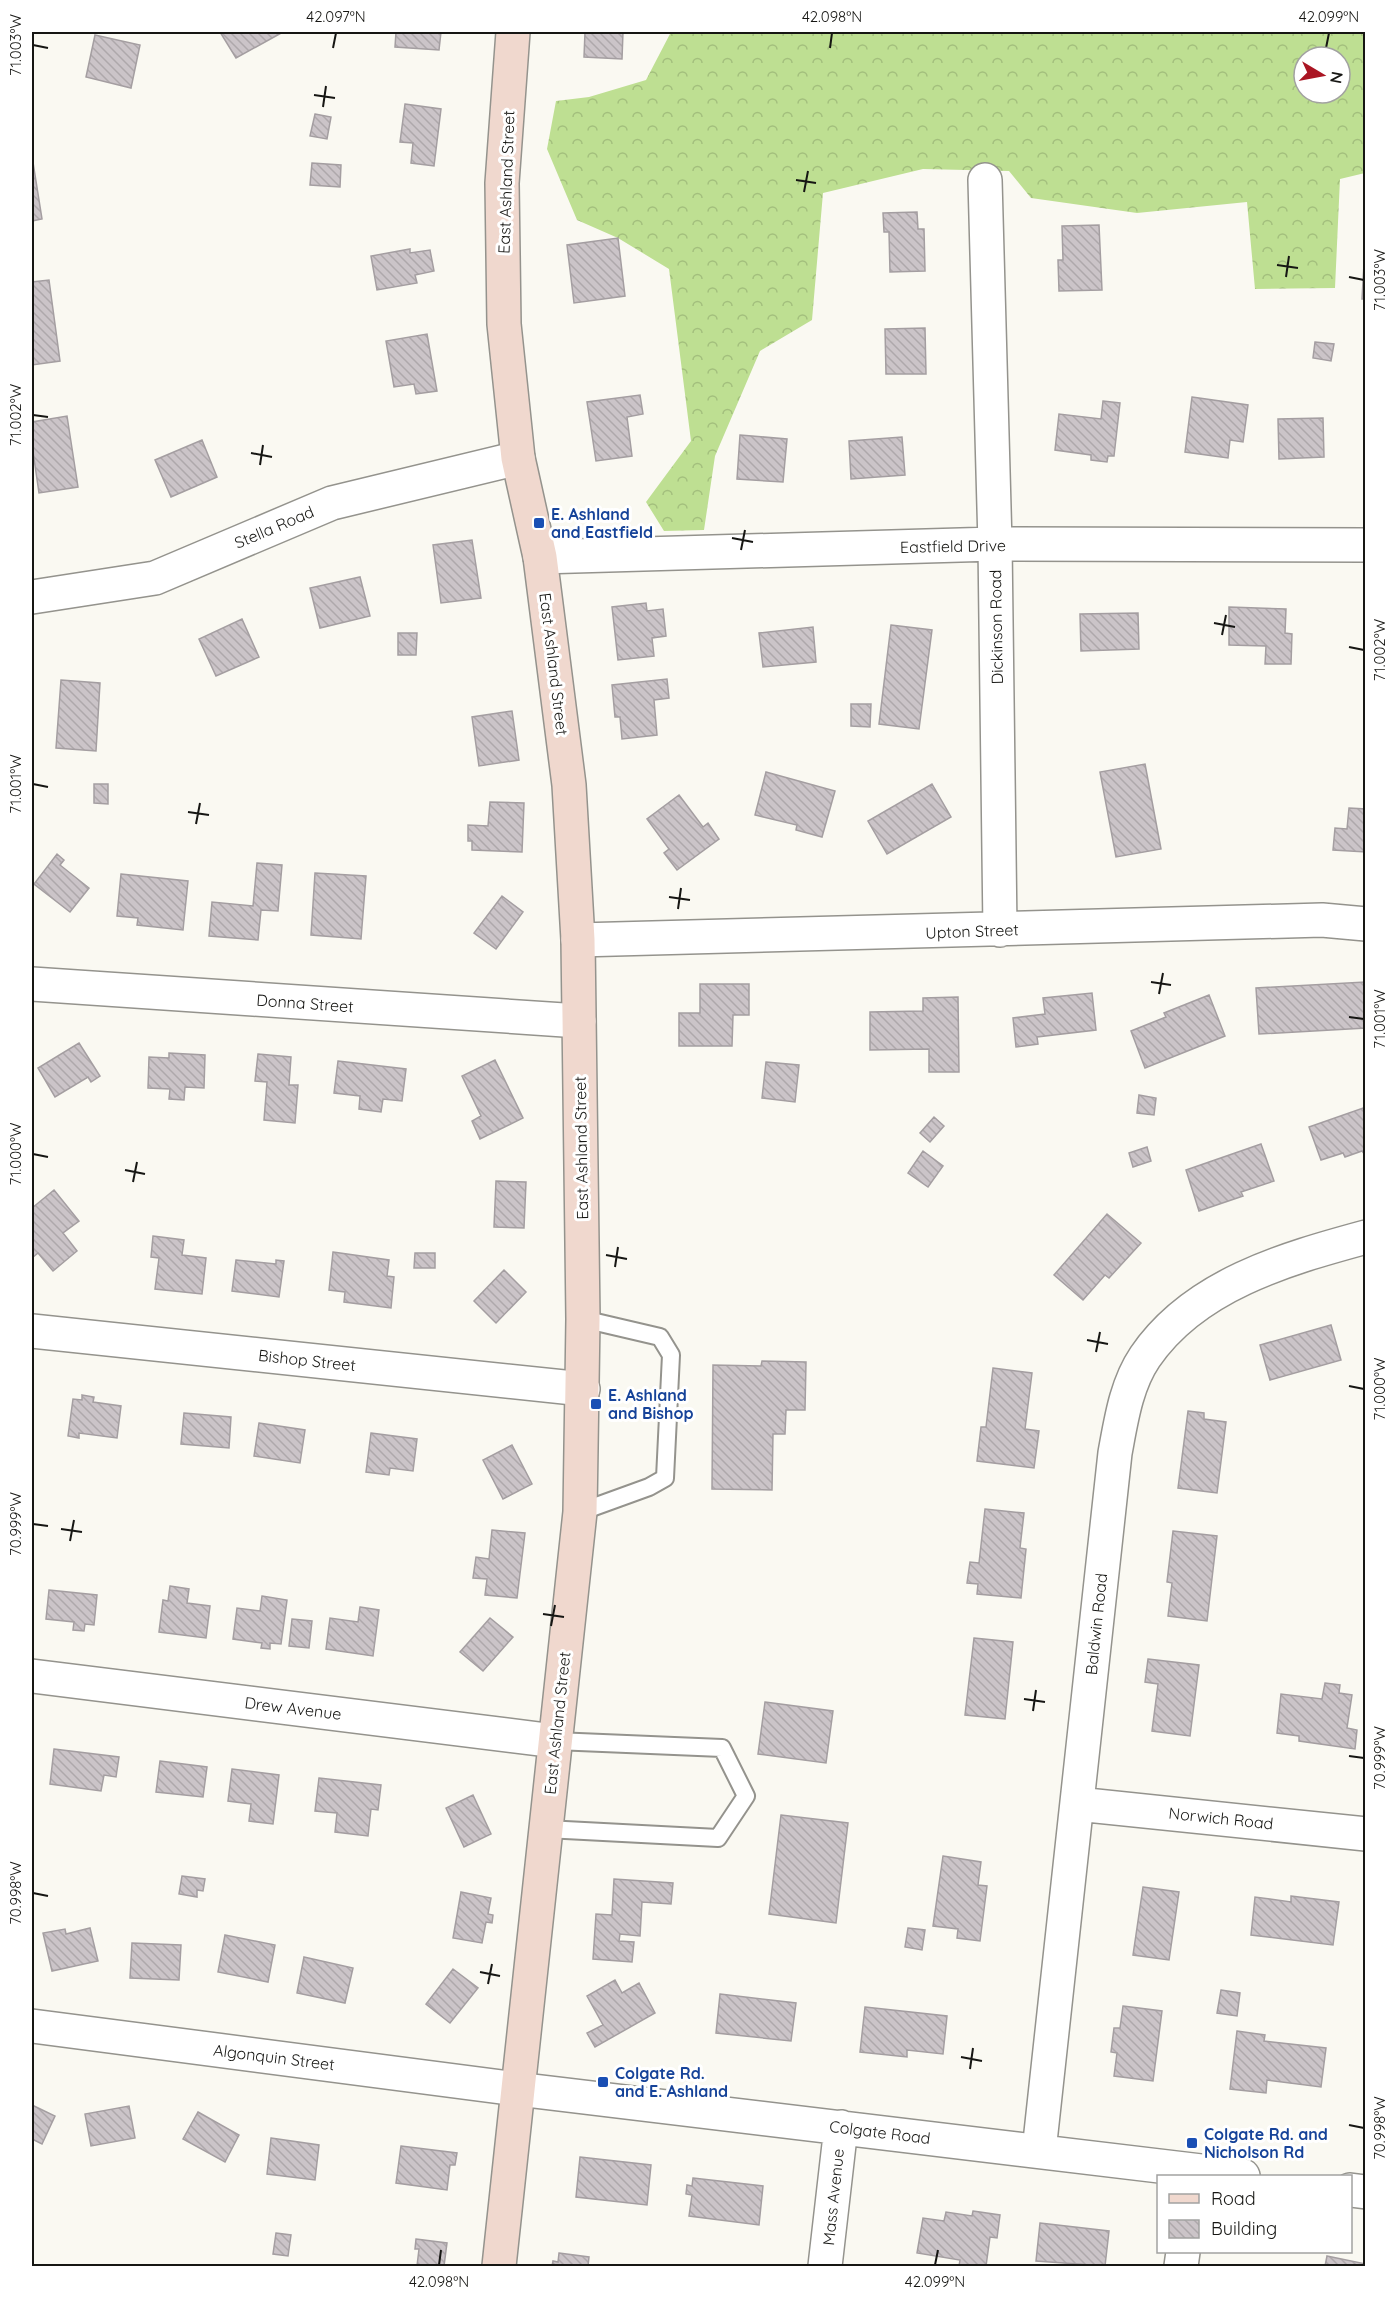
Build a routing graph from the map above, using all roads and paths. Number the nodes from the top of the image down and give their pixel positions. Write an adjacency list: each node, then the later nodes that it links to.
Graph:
1 (513, 32): 3 (main road, East Ashland Street)
2 (985, 180): 4 (street, Dickinson Road)
3 (519, 458): 6 (main road, East Ashland Street); 7 (street, Stella Road)
4 (995, 544): 5 (street, Eastfield Drive); 6 (street, Eastfield Drive); 9 (street, Dickinson Road)
5 (1365, 545)
6 (540, 557): 10 (main road, East Ashland Street)
7 (32, 597)
8 (1365, 924): 9 (street, Upton Street)
9 (1000, 930): 10 (street, Upton Street)
10 (578, 940): 12 (main road, East Ashland Street)
11 (32, 984): 12 (street, Donna Street)
12 (579, 1021): 14 (main road, East Ashland Street)
13 (1365, 1237): 20 (street, Baldwin Road)
14 (583, 1319): 16 (main road, East Ashland Street); 17 (lane)
15 (32, 1331): 16 (street, Bishop Street)
16 (583, 1389): 17 (main road, East Ashland Street)
17 (580, 1512): 19 (main road, East Ashland Street)
18 (32, 1676): 19 (street, Drew Avenue)
19 (555, 1741): 21 (main road, East Ashland Street); 21 (lane)
20 (1077, 1804): 22 (street, Norwich Road); 26 (street, Baldwin Road)
21 (546, 1828): 24 (main road, East Ashland Street)
22 (1365, 1834)
23 (32, 2026): 24 (street, Algonquin Street)
24 (517, 2089): 25 (street, Colgate Road); 29 (main road, East Ashland Street)
25 (841, 2127): 26 (street, Colgate Road); 30 (street, Mass Avenue)
26 (1039, 2151): 27 (street, Colgate Road)
27 (1193, 2174): 28 (street, Colgate Road)
28 (1218, 2175)
29 (499, 2266)
30 (825, 2266)

